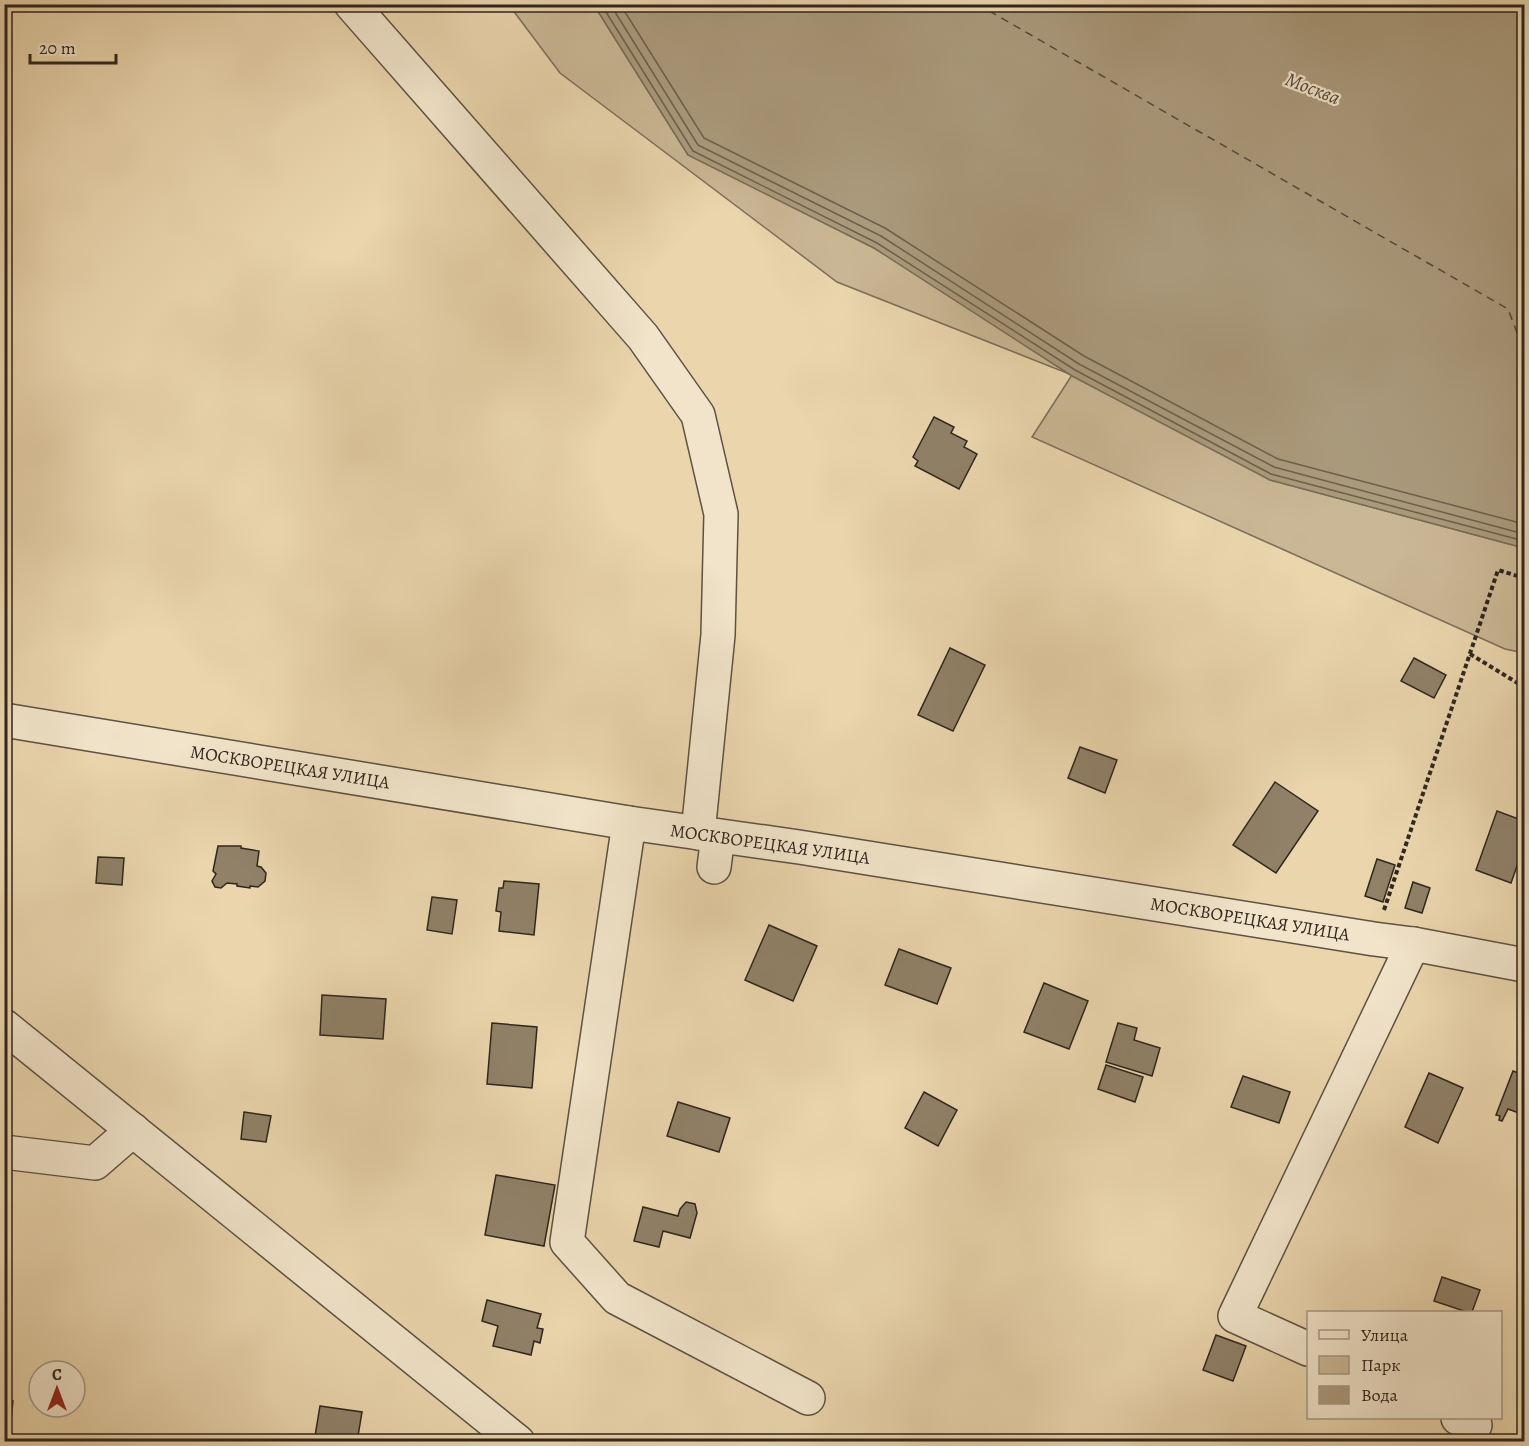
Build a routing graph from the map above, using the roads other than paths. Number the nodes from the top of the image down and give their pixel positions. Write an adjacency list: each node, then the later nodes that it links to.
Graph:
1 (351, 4): 4 (street)
2 (10, 721): 3 (street, МОСКВОРЕЦКАЯ УЛИЦА)
3 (629, 823): 4 (street, МОСКВОРЕЦКАЯ УЛИЦА); 11 (street)
4 (710, 845): 5 (street, МОСКВОРЕЦКАЯ УЛИЦА)
5 (1413, 944): 6 (street, МОСКВОРЕЦКАЯ УЛИЦА); 10 (street)
6 (1524, 965)
7 (4, 1026): 8 (street)
8 (133, 1130): 9 (street); 12 (street)
9 (4, 1152)
10 (1307, 1349)
11 (808, 1398)
12 (519, 1442)

